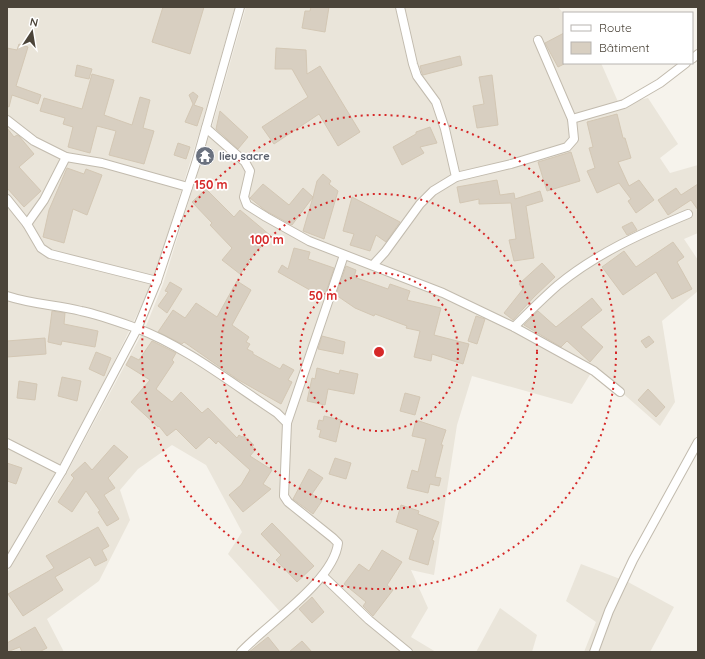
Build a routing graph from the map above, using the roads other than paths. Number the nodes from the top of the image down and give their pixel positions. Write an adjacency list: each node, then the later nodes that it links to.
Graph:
1 (240, 7): 7 (street)
2 (400, 7): 9 (street)
3 (538, 40): 5 (street)
4 (685, 64): 5 (street)
5 (572, 119): 9 (street)
6 (7, 120): 8 (street)
7 (206, 128): 10 (street); 14 (street)
8 (66, 158): 10 (street); 13 (street)
9 (456, 177): 15 (street)
10 (188, 187): 16 (street)
11 (7, 199): 13 (street)
12 (688, 214): 18 (street)
13 (27, 224): 16 (street)
14 (344, 254): 15 (street); 21 (street)
15 (373, 265): 18 (street)
16 (157, 281): 19 (street)
17 (7, 296): 19 (street)
18 (514, 327): 20 (street)
19 (137, 329): 21 (street); 24 (street)
20 (620, 392)
21 (287, 422): 26 (street)
22 (698, 442): 29 (street)
23 (7, 443): 24 (street)
24 (62, 471): 25 (street)
25 (7, 564)
26 (323, 576): 27 (street); 28 (street)
27 (241, 652)
28 (408, 652)
29 (594, 652)

